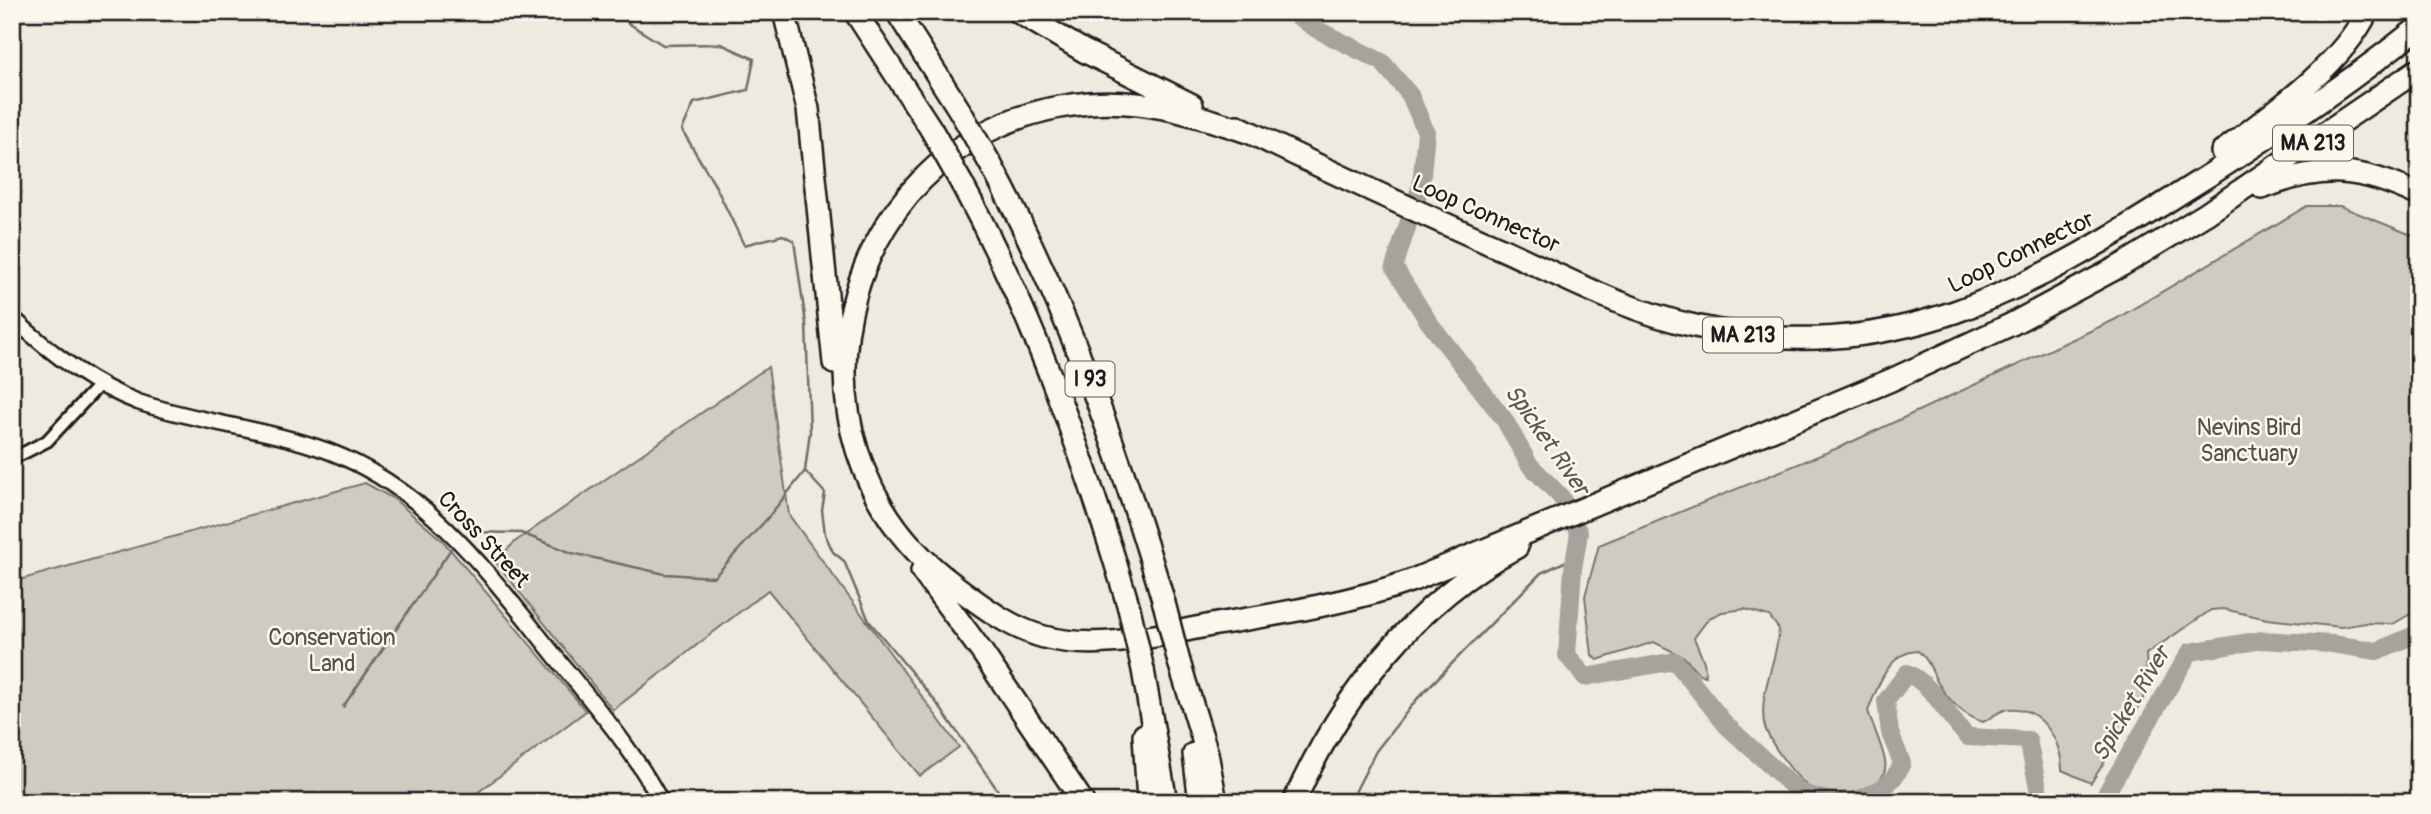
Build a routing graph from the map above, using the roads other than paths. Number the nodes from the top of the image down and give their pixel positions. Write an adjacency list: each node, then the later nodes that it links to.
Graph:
1 (784, 12): 14 (highway)
2 (855, 12): 19 (highway, I 93, bridge)
3 (897, 12): 18 (highway, I 93, bridge)
4 (1018, 12): 8 (highway)
5 (2367, 12): 11 (highway)
6 (2419, 27): 11 (highway, Loop Connector / MA 213)
7 (2419, 69): 10 (highway, MA 213)
8 (1248, 132): 11 (highway, Loop Connector / MA 213); 14 (highway)
9 (2419, 195): 10 (highway)
10 (2206, 214): 16 (highway, MA 213)
11 (2085, 252)
12 (12, 317): 13 (street, Cross Street)
13 (100, 384): 15 (street); 20 (street, Cross Street)
14 (849, 422): 17 (highway)
15 (12, 459)
16 (1559, 520): 17 (highway); 26 (highway)
17 (894, 524): 21 (highway)
18 (1179, 662): 24 (highway, I 93); 25 (highway)
19 (1143, 670): 22 (highway); 23 (highway, I 93)
20 (661, 802)
21 (1083, 802)
22 (1148, 802)
23 (1166, 802)
24 (1200, 802)
25 (1216, 802)
26 (1294, 802)

